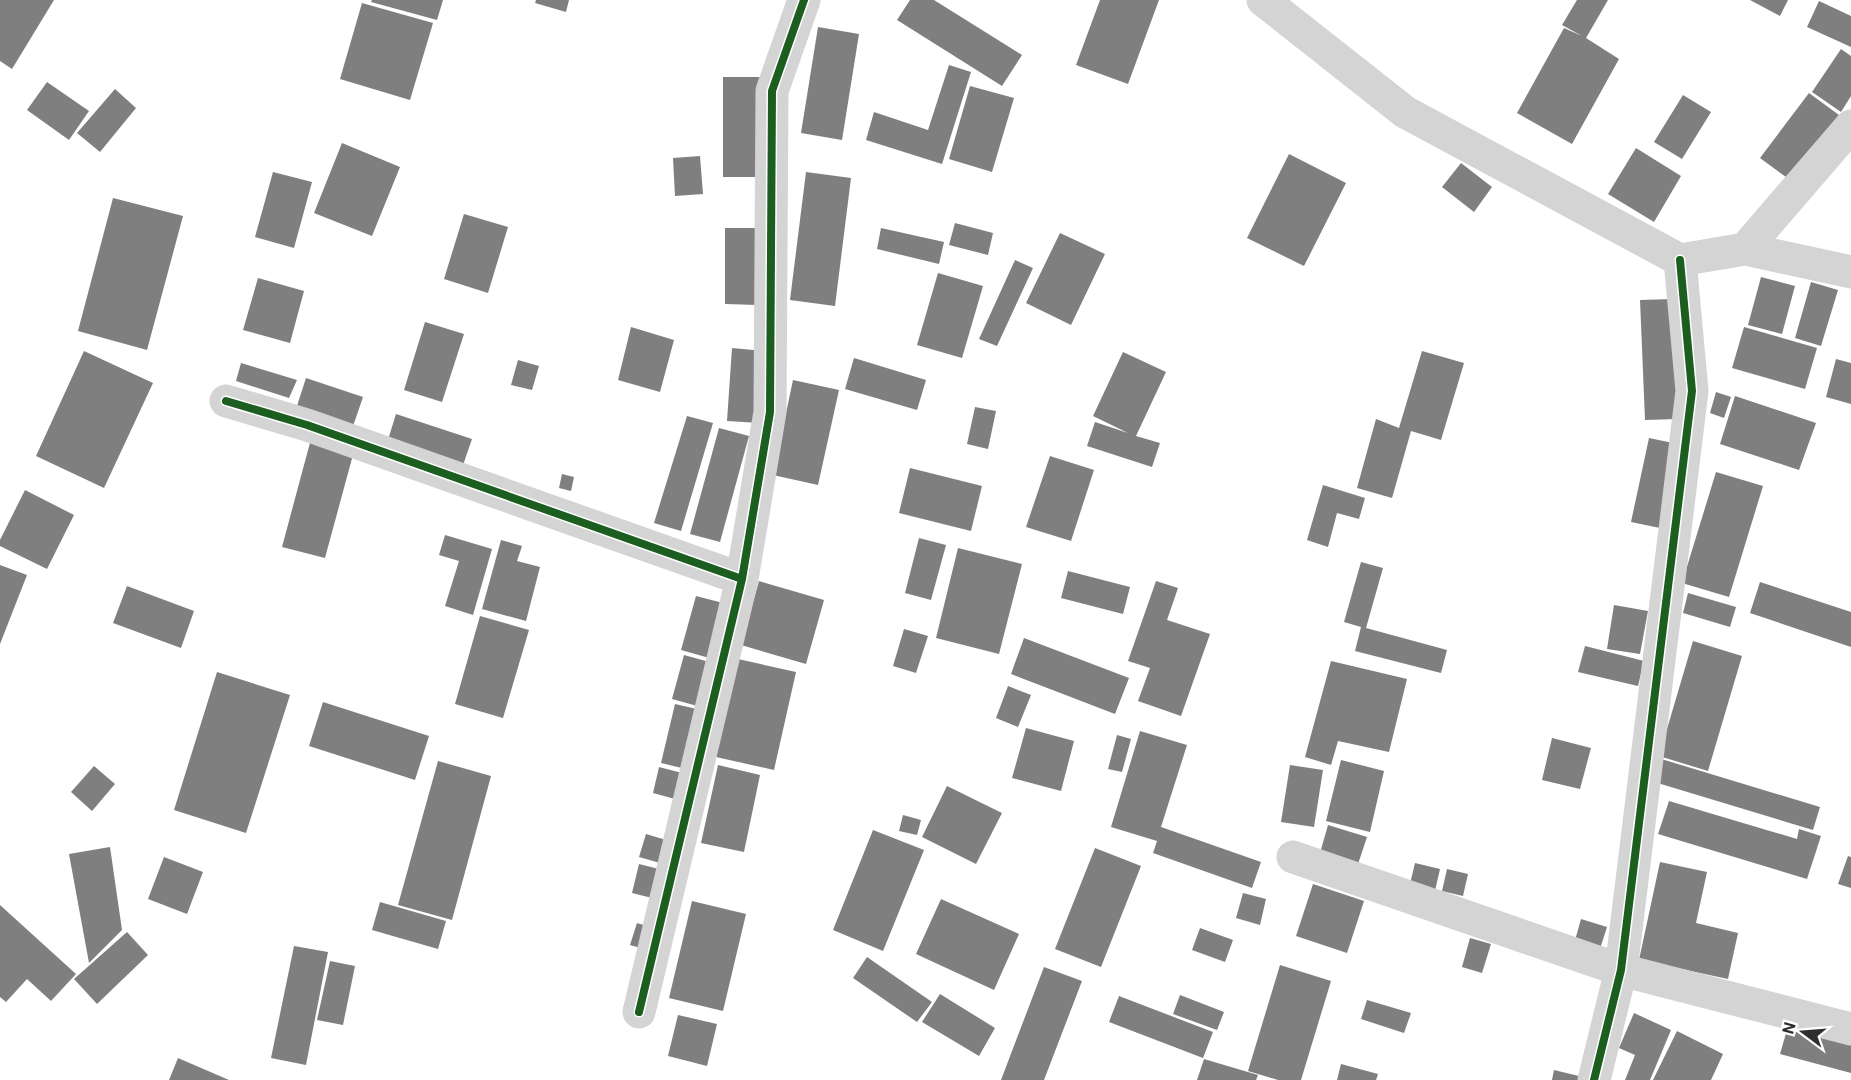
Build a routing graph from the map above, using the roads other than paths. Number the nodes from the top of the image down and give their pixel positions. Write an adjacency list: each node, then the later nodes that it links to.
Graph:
1 (804, 0): 8 (street)
2 (1263, 0): 5 (street)
3 (1851, 126): 4 (street)
4 (1745, 249): 5 (street); 6 (street)
5 (1680, 260): 10 (street)
6 (1851, 272)
7 (226, 401): 8 (street)
8 (742, 579): 11 (street)
9 (1293, 857): 10 (street)
10 (1621, 970): 12 (street); 13 (street)
11 (639, 1012)
12 (1851, 1029)
13 (1594, 1080)

